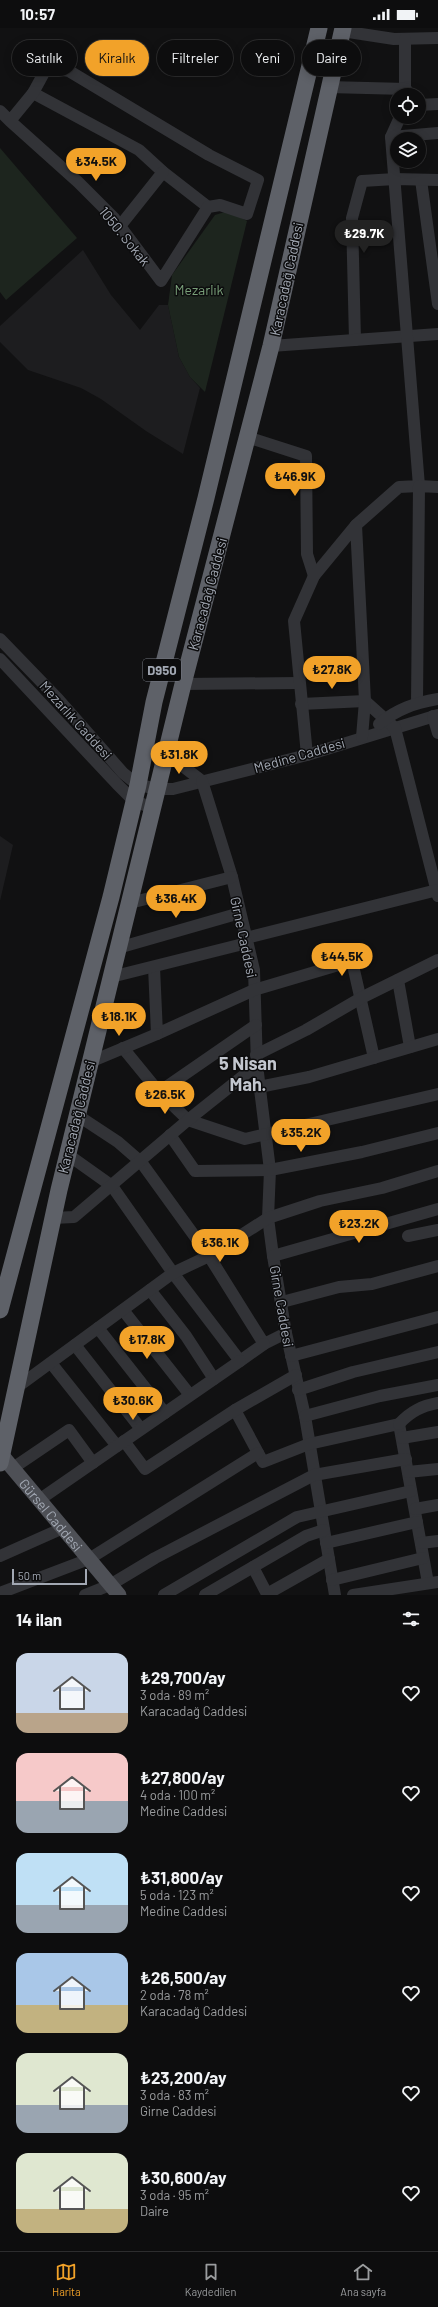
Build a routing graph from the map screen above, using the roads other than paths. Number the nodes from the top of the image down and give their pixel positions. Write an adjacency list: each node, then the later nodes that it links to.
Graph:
1 (319, 28): 49 (highway, Karacadağ Caddesi / D950)
2 (342, 29): 4 (street); 5 (highway, Karacadağ Caddesi / D950)
3 (438, 38): 4 (street)
4 (405, 39): 6 (street)
5 (328, 87): 7 (street); 26 (highway, Karacadağ Caddesi / D950)
6 (405, 88)
7 (390, 91)
8 (33, 93): 12 (street); 16 (street); 20 (street)
9 (438, 104): 10 (street)
10 (426, 105)
11 (0, 111): 12 (street, 1050. Sokak)
12 (10, 121): 21 (street, 1050. Sokak)
13 (438, 133): 14 (street)
14 (426, 134)
15 (394, 168): 17 (street)
16 (162, 172): 20 (street); 21 (street)
17 (395, 179): 18 (street); 24 (street); 25 (street)
18 (421, 180): 19 (street); 22 (street)
19 (438, 180)
20 (208, 207): 21 (street, 1050. Sokak)
21 (120, 226)
22 (438, 304)
23 (438, 334): 24 (street)
24 (408, 337): 25 (street); 28 (street)
25 (355, 340): 26 (street)
26 (271, 346): 27 (highway, Karacadağ Caddesi / D950)
27 (247, 438): 31 (street); 35 (highway, Karacadağ Caddesi / D950)
28 (419, 486): 29 (street); 30 (street); 38 (street)
29 (438, 487)
30 (356, 525): 31 (street); 37 (street)
31 (314, 576): 34 (street)
32 (0, 639): 49 (street, Mezarlık Caddesi)
33 (0, 658): 49 (street, Mezarlık Caddesi)
34 (299, 683): 35 (street); 39 (street)
35 (183, 684): 45 (highway, Karacadağ Caddesi / D950)
36 (438, 699): 38 (street)
37 (365, 701): 39 (street); 41 (street); 44 (street)
38 (418, 703): 41 (street)
39 (301, 704): 46 (street)
40 (436, 716): 42 (street, Medine Caddesi); 43 (street)
41 (384, 720): 42 (street); 44 (street)
42 (395, 728): 44 (street, Medine Caddesi); 52 (street)
43 (438, 732)
44 (362, 736): 46 (street, Medine Caddesi)
45 (169, 748): 47 (street); 48 (highway, Karacadağ Caddesi / D950)
46 (307, 754): 47 (street, Medine Caddesi)
47 (202, 781): 48 (street, Medine Caddesi); 51 (street, Girne Caddesi)
48 (159, 789): 49 (street, Mezarlık Caddesi); 50 (highway, Karacadağ Caddesi / D950)
49 (136, 793): 50 (street, Mezarlık Caddesi); 95 (highway, Karacadağ Caddesi / D950)
50 (153, 808): 53 (highway, Karacadağ Caddesi / D950)
51 (232, 877): 53 (street); 54 (street, Girne Caddesi)
52 (437, 888): 55 (street)
53 (130, 903): 56 (highway, Karacadağ Caddesi / D950)
54 (240, 913): 55 (street, Girne Caddesi); 56 (street)
55 (247, 940): 58 (street); 61 (street, Girne Caddesi)
56 (118, 948): 59 (highway, Karacadağ Caddesi / D950)
57 (438, 960): 60 (street)
58 (154, 967): 59 (street); 64 (street)
59 (111, 977): 70 (highway, Karacadağ Caddesi / D950)
60 (398, 980): 62 (street); 66 (street)
61 (254, 990): 62 (street); 63 (street, Girne Caddesi); 64 (street)
62 (360, 998): 68 (street); 69 (street)
63 (256, 1025): 69 (street, Girne Caddesi); 72 (street)
64 (157, 1034): 67 (street)
65 (438, 1039): 66 (street)
66 (410, 1047): 68 (street)
67 (123, 1048): 70 (street); 72 (street)
68 (374, 1058): 71 (street)
69 (256, 1060): 71 (street, Girne Caddesi); 75 (street)
70 (90, 1062): 74 (highway, Karacadağ Caddesi / D950)
71 (259, 1086): 78 (street, Girne Caddesi)
72 (159, 1092): 75 (street)
73 (438, 1094): 78 (street)
74 (77, 1115): 79 (highway, Karacadağ Caddesi / D950); 80 (street)
75 (188, 1120): 77 (street); 78 (street)
76 (438, 1133): 81 (street)
77 (170, 1135): 80 (street); 81 (street)
78 (265, 1136): 81 (street, Girne Caddesi)
79 (67, 1154): 83 (street); 85 (highway, Karacadağ Caddesi / D950)
80 (141, 1162): 83 (street); 89 (street)
81 (270, 1170): 86 (street, Girne Caddesi)
82 (438, 1171): 86 (street)
83 (112, 1186): 85 (street); 92 (street)
84 (438, 1209): 90 (street)
85 (53, 1218): 109 (highway, Karacadağ Caddesi / D950)
86 (268, 1218): 89 (street); 90 (street, Girne Caddesi)
87 (438, 1230): 88 (street)
88 (408, 1236)
89 (209, 1256): 92 (street); 100 (street)
90 (273, 1256): 94 (street, Girne Caddesi)
91 (438, 1266): 94 (street)
92 (173, 1273): 93 (street); 104 (street)
93 (150, 1290): 96 (street); 107 (street)
94 (282, 1302): 99 (street, Girne Caddesi)
95 (0, 1310)
96 (123, 1310): 98 (street); 111 (street)
97 (438, 1317): 103 (street)
98 (98, 1328): 101 (street); 114 (street)
99 (286, 1333): 100 (street); 103 (street, Girne Caddesi)
100 (264, 1344): 104 (street)
101 (75, 1345): 105 (street); 117 (street)
102 (438, 1352): 110 (street)
103 (291, 1356): 106 (street, Girne Caddesi)
104 (240, 1361): 107 (street)
105 (52, 1362): 109 (street); 120 (street)
106 (296, 1375): 110 (street, Girne Caddesi); 113 (street)
107 (214, 1379): 111 (street)
108 (438, 1385): 115 (street)
109 (16, 1388): 124 (highway, Karacadağ Caddesi / D950)
110 (298, 1390): 115 (street, Girne Caddesi)
111 (190, 1395): 114 (street)
112 (438, 1403): 116 (street)
113 (235, 1410): 120 (street); 122 (street)
114 (165, 1413): 117 (street)
115 (305, 1416): 121 (street, Girne Caddesi)
116 (399, 1424): 119 (street); 121 (street)
117 (141, 1429): 120 (street)
118 (438, 1432): 119 (street)
119 (402, 1438): 123 (street)
120 (120, 1444): 125 (street)
121 (309, 1444): 122 (street); 128 (street, Girne Caddesi)
122 (258, 1453): 142 (street)
123 (406, 1459): 127 (street); 128 (street)
124 (4, 1460): 125 (street); 130 (main road, Gürsel Caddesi)
125 (93, 1463): 130 (street)
126 (438, 1468): 127 (street)
127 (408, 1472): 129 (street)
128 (314, 1475): 133 (street, Girne Caddesi); 147 (street)
129 (411, 1491): 132 (street); 133 (street)
130 (39, 1500): 135 (main road, Gürsel Caddesi)
131 (438, 1505): 132 (street)
132 (415, 1509): 134 (street)
133 (320, 1511): 136 (street, Girne Caddesi); 151 (street)
134 (417, 1522): 138 (street); 139 (street)
135 (63, 1528): 140 (street); 142 (main road, Gürsel Caddesi)
136 (324, 1530): 138 (street, Girne Caddesi); 144 (street)
137 (438, 1541): 139 (street)
138 (326, 1543): 143 (street, Girne Caddesi)
139 (421, 1543): 141 (street)
140 (0, 1556)
141 (423, 1558): 145 (street); 146 (street)
142 (89, 1559): 147 (main road, Gürsel Caddesi); 149 (street)
143 (329, 1559): 144 (street); 145 (street, Girne Caddesi)
144 (253, 1567): 152 (street)
145 (332, 1580): 153 (street, Girne Caddesi)
146 (427, 1586): 148 (street)
147 (114, 1590): 150 (street)
148 (380, 1592): 154 (street)
149 (0, 1593)
150 (85, 1595)
151 (164, 1595)
152 (205, 1595)
153 (335, 1595)
154 (353, 1595)

